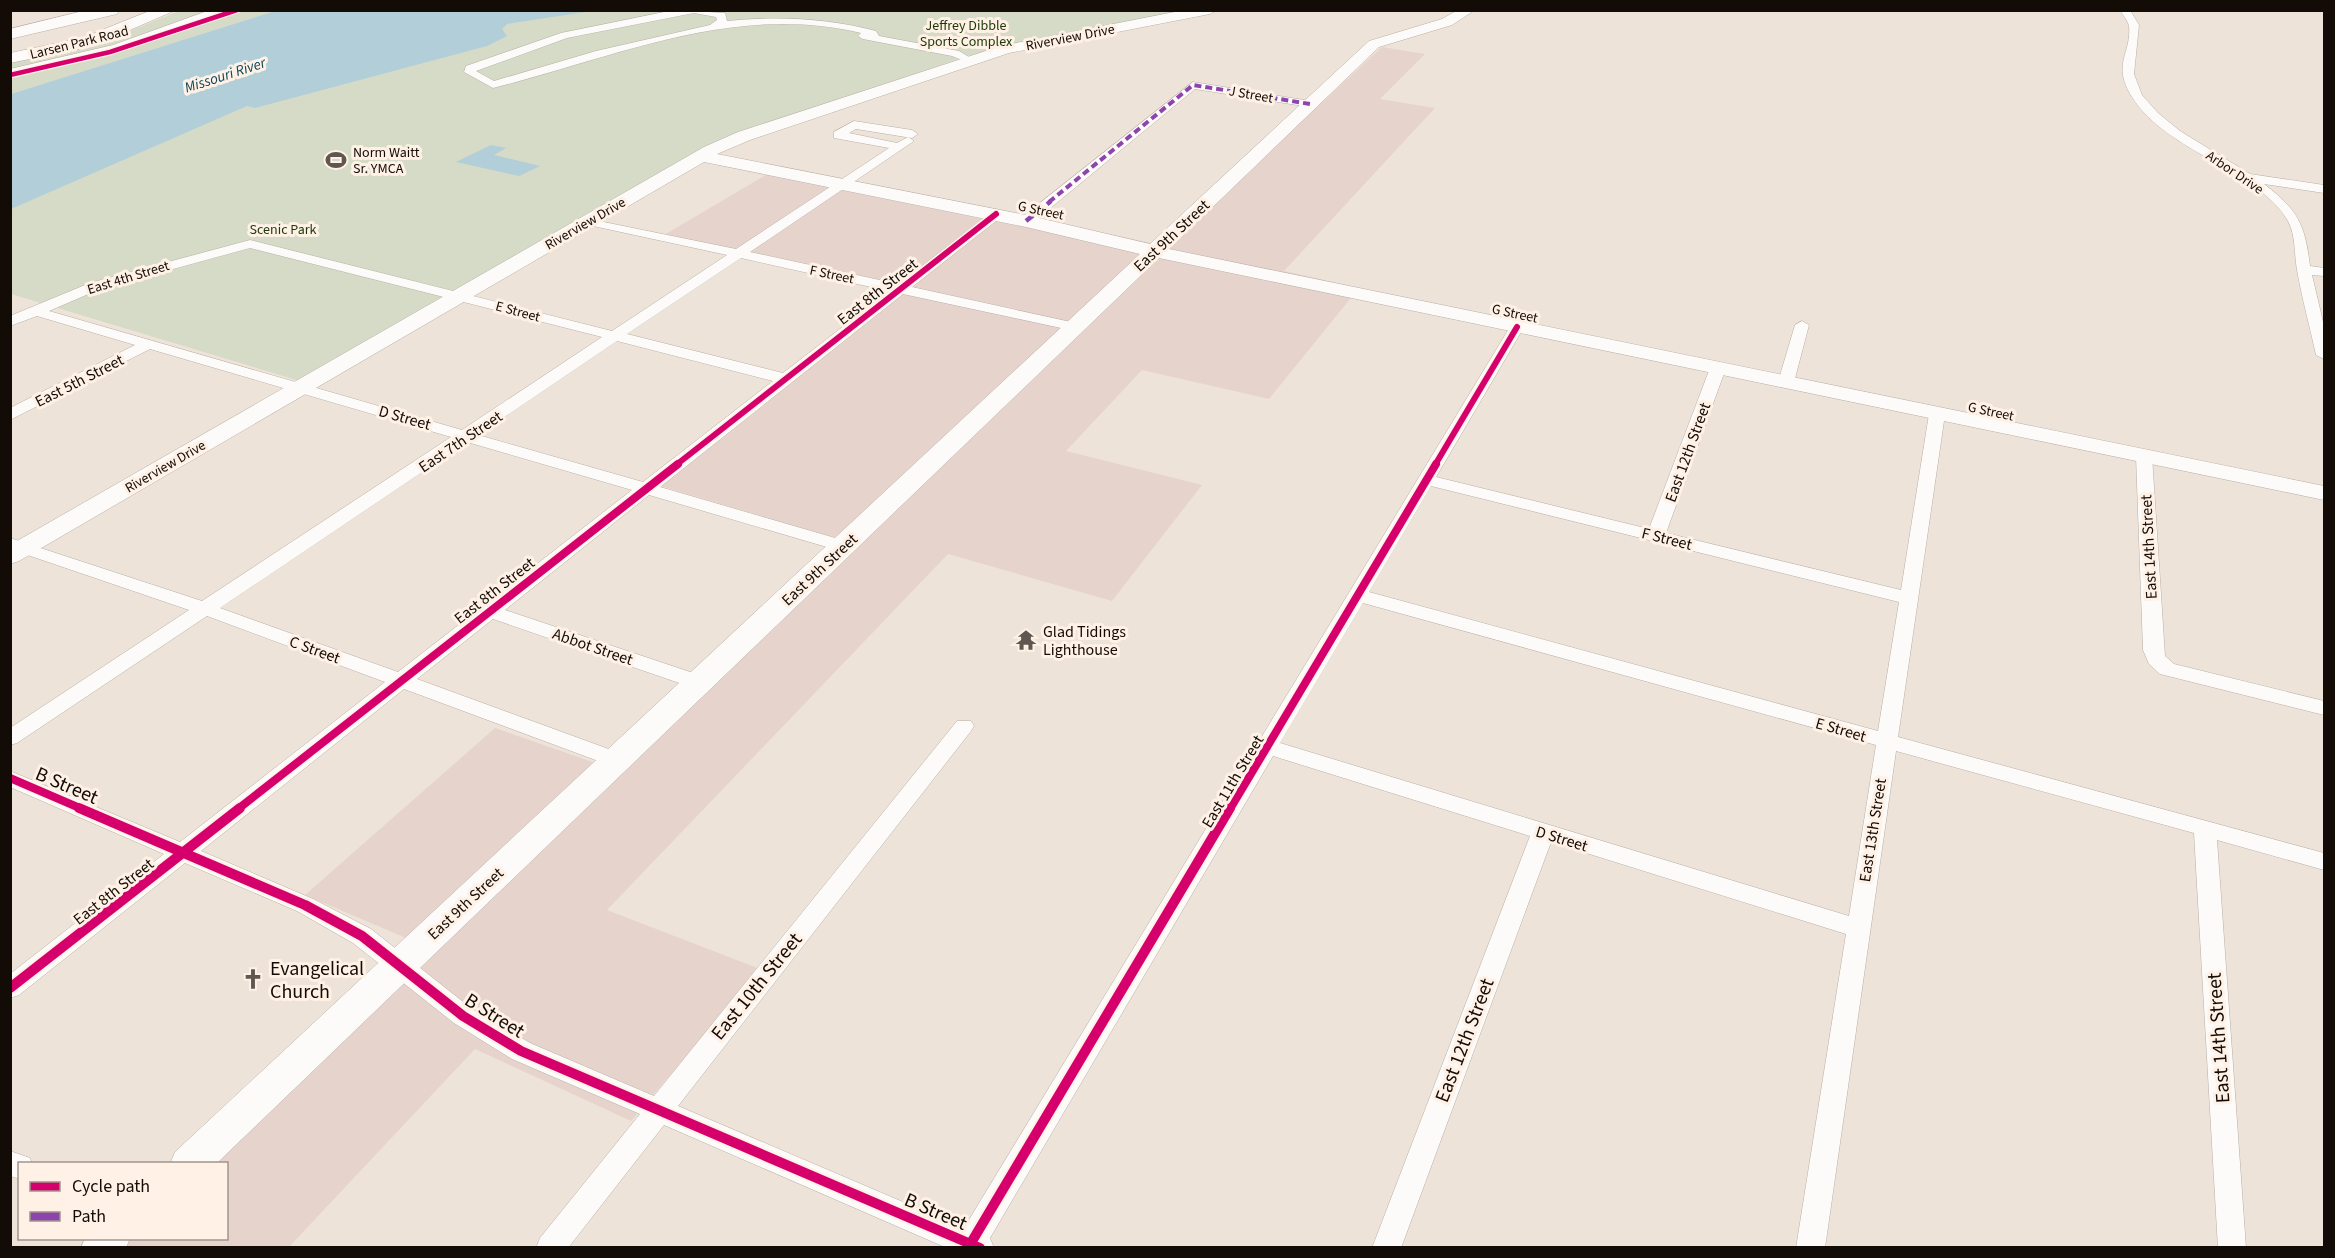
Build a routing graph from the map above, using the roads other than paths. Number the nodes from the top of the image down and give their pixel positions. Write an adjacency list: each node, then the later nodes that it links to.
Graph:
1 (52, 10): 10 (highway)
2 (82, 10): 12 (highway)
3 (111, 10): 13 (highway)
4 (168, 10): 14 (main road)
5 (221, 10): 16 (street, Larsen Park Road)
6 (694, 10): 11 (street); 11 (street)
7 (1210, 10): 15 (main road, Riverview Drive)
8 (1468, 10): 17 (main road, East 9th Street)
9 (2125, 10): 21 (street, Arbor Drive)
10 (10, 21)
11 (717, 25): 15 (street)
12 (10, 29)
13 (10, 34)
14 (10, 58)
15 (963, 62): 19 (main road, Riverview Drive)
16 (10, 72)
17 (1310, 104): 27 (street, J Street); 29 (main road, East 9th Street)
18 (907, 141): 22 (street, East 7th Street)
19 (702, 156): 20 (main road, G Street); 23 (main road, Riverview Drive)
20 (743, 164): 22 (main road, G Street); 23 (main road)
21 (2244, 177): 24 (street); 31 (street, Arbor Drive)
22 (843, 184): 25 (main road, G Street); 30 (street, East 7th Street)
23 (644, 189): 26 (main road, Riverview Drive)
24 (2325, 189)
25 (996, 214): 27 (main road, G Street); 33 (street, East 8th Street)
26 (589, 221): 30 (street, F Street); 34 (main road, Riverview Drive)
27 (1026, 221): 29 (main road, G Street)
28 (250, 244): 34 (street, E Street); 35 (street, East 4th Street)
29 (1155, 251): 38 (main road, East 9th Street); 39 (main road, G Street)
30 (740, 254): 33 (street, F Street); 41 (street, East 7th Street)
31 (2304, 270): 32 (street); 40 (street, Arbor Drive)
32 (2325, 272)
33 (901, 289): 38 (street, F Street); 45 (street, East 8th Street)
34 (460, 296): 41 (street, E Street); 47 (main road, Riverview Drive)
35 (35, 311): 36 (street, East 4th Street); 42 (street, D Street)
36 (10, 322)
37 (1802, 325): 46 (street)
38 (1075, 327): 56 (main road, East 9th Street)
39 (1516, 327): 44 (main road, G Street); 52 (street, East 11th Street)
40 (2322, 331): 43 (street, Arbor Drive)
41 (616, 337): 45 (street, E Street); 50 (street, East 7th Street)
42 (148, 344): 47 (street, D Street); 49 (street, East 5th Street)
43 (2325, 355)
44 (1718, 368): 46 (main road, G Street); 55 (street, East 12th Street)
45 (786, 379): 53 (street, East 8th Street)
46 (1786, 382): 48 (main road, G Street)
47 (301, 387): 50 (street, D Street); 57 (main road, Riverview Drive)
48 (1937, 414): 51 (main road, G Street); 59 (street, East 13th Street)
49 (10, 415)
50 (468, 435): 53 (street, D Street); 60 (street, East 7th Street)
51 (2144, 456): 54 (main road, G Street); 64 (street, East 14th Street)
52 (1425, 480): 55 (street, F Street); 58 (street, East 11th Street)
53 (648, 488): 56 (street, D Street); 61 (street, East 8th Street)
54 (2325, 493)
55 (1656, 535): 59 (street, F Street)
56 (843, 546): 63 (main road, East 9th Street)
57 (15, 549): 60 (street, C Street)
58 (1357, 595): 67 (street, E Street); 68 (street, East 11th Street)
59 (1908, 598): 67 (street, East 13th Street)
60 (205, 609): 62 (street, C Street); 66 (street, East 7th Street)
61 (489, 611): 62 (street, East 8th Street); 63 (street, Abbot Street)
62 (400, 680): 69 (street, C Street); 73 (street, East 8th Street)
63 (698, 682): 69 (main road, East 9th Street)
64 (2325, 708)
65 (964, 726): 78 (street, East 10th Street)
66 (10, 738)
67 (1885, 742): 71 (street, E Street); 75 (street, East 13th Street)
68 (1268, 747): 72 (street, D Street); 80 (street, East 11th Street)
69 (617, 760): 76 (main road, East 9th Street)
70 (10, 778): 73 (street, B Street)
71 (2205, 829): 74 (street, E Street); 84 (street, East 14th Street)
72 (1543, 832): 75 (street, D Street); 82 (street, East 12th Street)
73 (183, 853): 76 (street, B Street); 77 (street, East 8th Street)
74 (2325, 861)
75 (1857, 928): 83 (street, East 13th Street)
76 (400, 964): 78 (street, B Street); 79 (main road, East 9th Street)
77 (10, 988)
78 (657, 1111): 80 (street, B Street); 81 (street, East 10th Street)
79 (191, 1162)
80 (973, 1246)
81 (550, 1248)
82 (1386, 1248)
83 (1810, 1248)
84 (2232, 1248)

